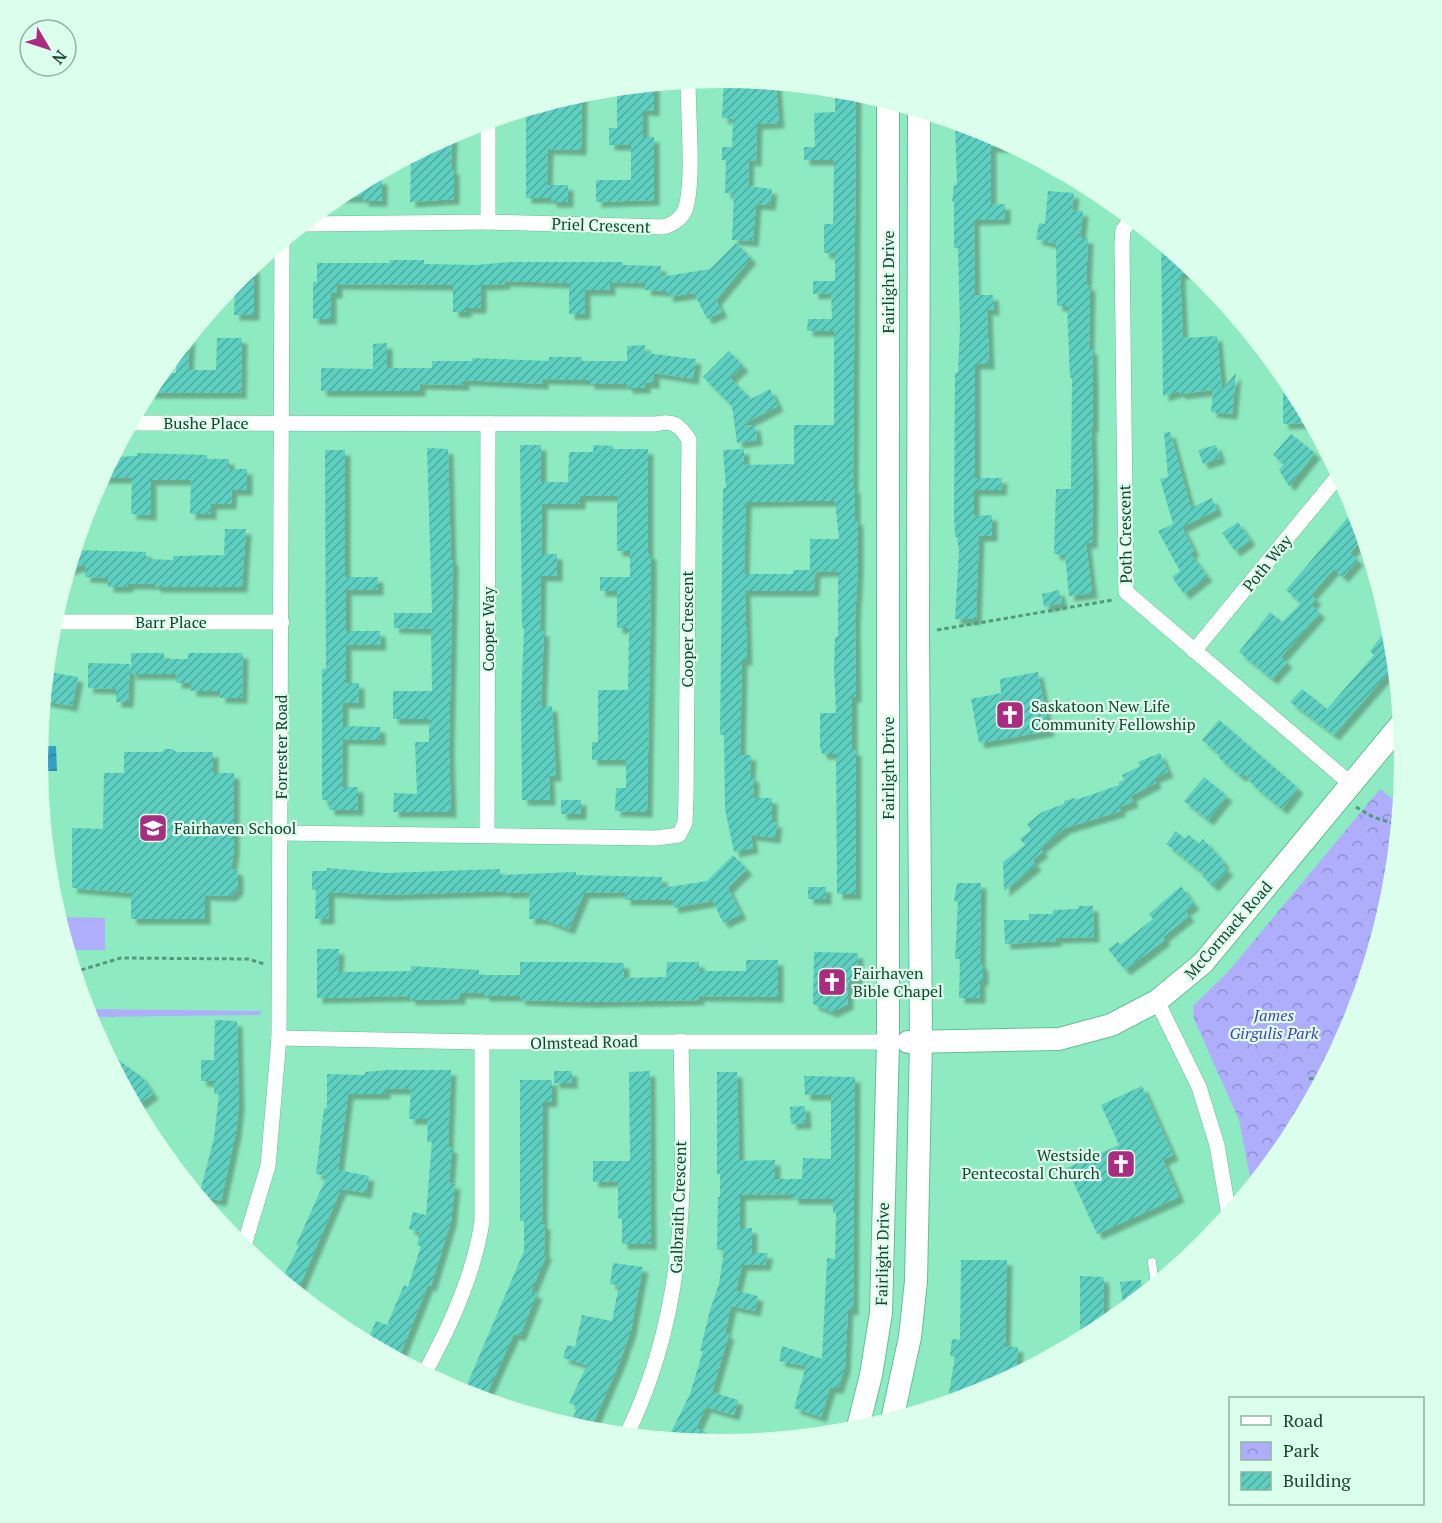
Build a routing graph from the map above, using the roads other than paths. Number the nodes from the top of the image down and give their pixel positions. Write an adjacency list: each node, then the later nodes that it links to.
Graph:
1 (688, 89): 5 (street, Priel Crescent)
2 (888, 109): 25 (main road, Fairlight Drive)
3 (919, 118): 23 (main road, Fairlight Drive)
4 (488, 130): 5 (street)
5 (488, 222): 6 (street, Priel Crescent)
6 (317, 224)
7 (1127, 225): 15 (street, Poth Crescent)
8 (282, 252): 10 (street, Forrester Road)
9 (139, 423): 10 (street, Bushe Place)
10 (282, 423): 11 (street, Cooper Crescent); 14 (street, Forrester Road)
11 (488, 424): 19 (street, Cooper Way); 19 (street, Cooper Crescent)
12 (1333, 482): 15 (street, Poth Way)
13 (63, 622): 14 (street, Barr Place)
14 (282, 622): 18 (street, Forrester Road)
15 (1194, 651): 17 (street, Poth Crescent)
16 (1393, 733): 17 (main road, McCormack Road)
17 (1346, 790): 20 (main road, McCormack Road)
18 (281, 833): 19 (street, Cooper Crescent); 21 (street, Forrester Road)
19 (487, 834)
20 (1157, 1001): 23 (main road, McCormack Road); 26 (street)
21 (279, 1038): 24 (street, Olmstead Road); 27 (street, Forrester Road)
22 (681, 1041): 24 (street, Olmstead Road); 25 (street, Olmstead Road); 33 (street, Galbraith Crescent)
23 (921, 1041): 25 (main road, McCormack Road); 31 (main road, Fairlight Drive)
24 (482, 1042): 30 (street)
25 (888, 1042): 32 (main road, Fairlight Drive)
26 (1227, 1206)
27 (246, 1238)
28 (1152, 1262): 29 (lane)
29 (1154, 1276)
30 (427, 1367)
31 (894, 1412)
32 (860, 1420)
33 (629, 1428)

